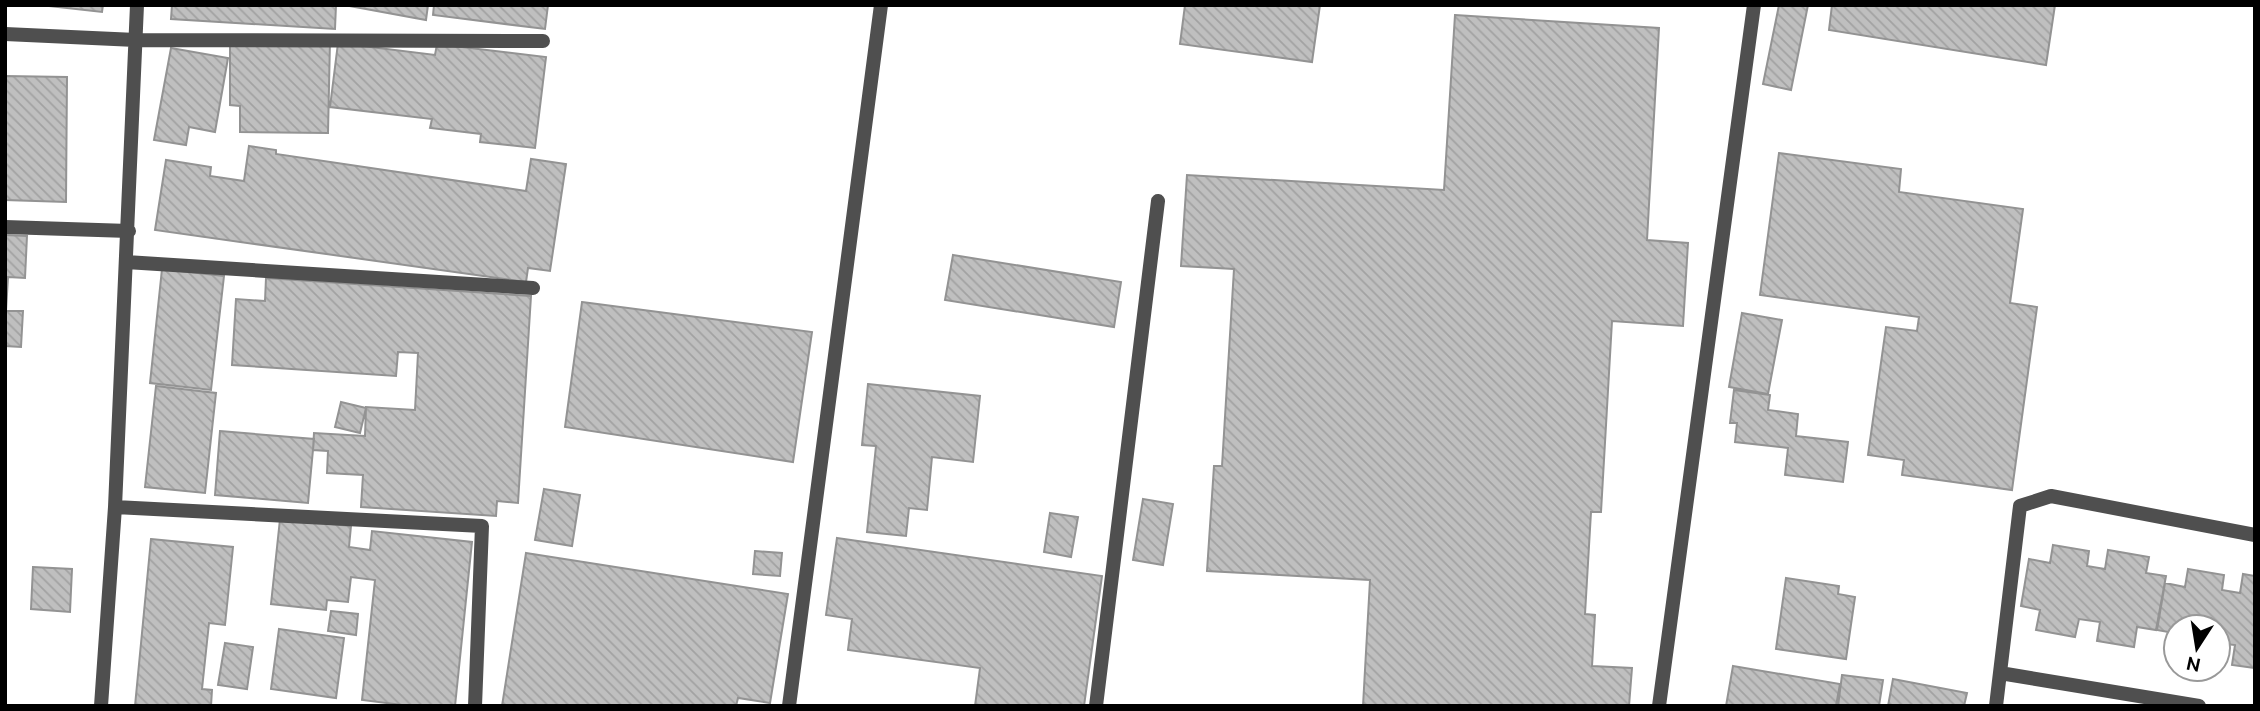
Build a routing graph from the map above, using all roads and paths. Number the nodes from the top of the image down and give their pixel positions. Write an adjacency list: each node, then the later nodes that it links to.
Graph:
1 (137, 5): 5 (street)
2 (881, 5): 18 (street)
3 (1754, 5): 20 (street)
4 (5, 34): 5 (street)
5 (136, 40): 6 (street); 9 (street)
6 (543, 41)
7 (1158, 201): 19 (street)
8 (5, 227): 9 (street)
9 (129, 231): 10 (street)
10 (126, 262): 11 (street); 12 (street)
11 (533, 288)
12 (115, 507): 16 (street); 17 (street)
13 (2255, 535): 14 (street)
14 (2000, 673): 15 (street); 21 (street)
15 (2172, 704): 22 (street)
16 (101, 706)
17 (475, 706)
18 (789, 706)
19 (1097, 706)
20 (1659, 706)
21 (1996, 706)
22 (2199, 706)

